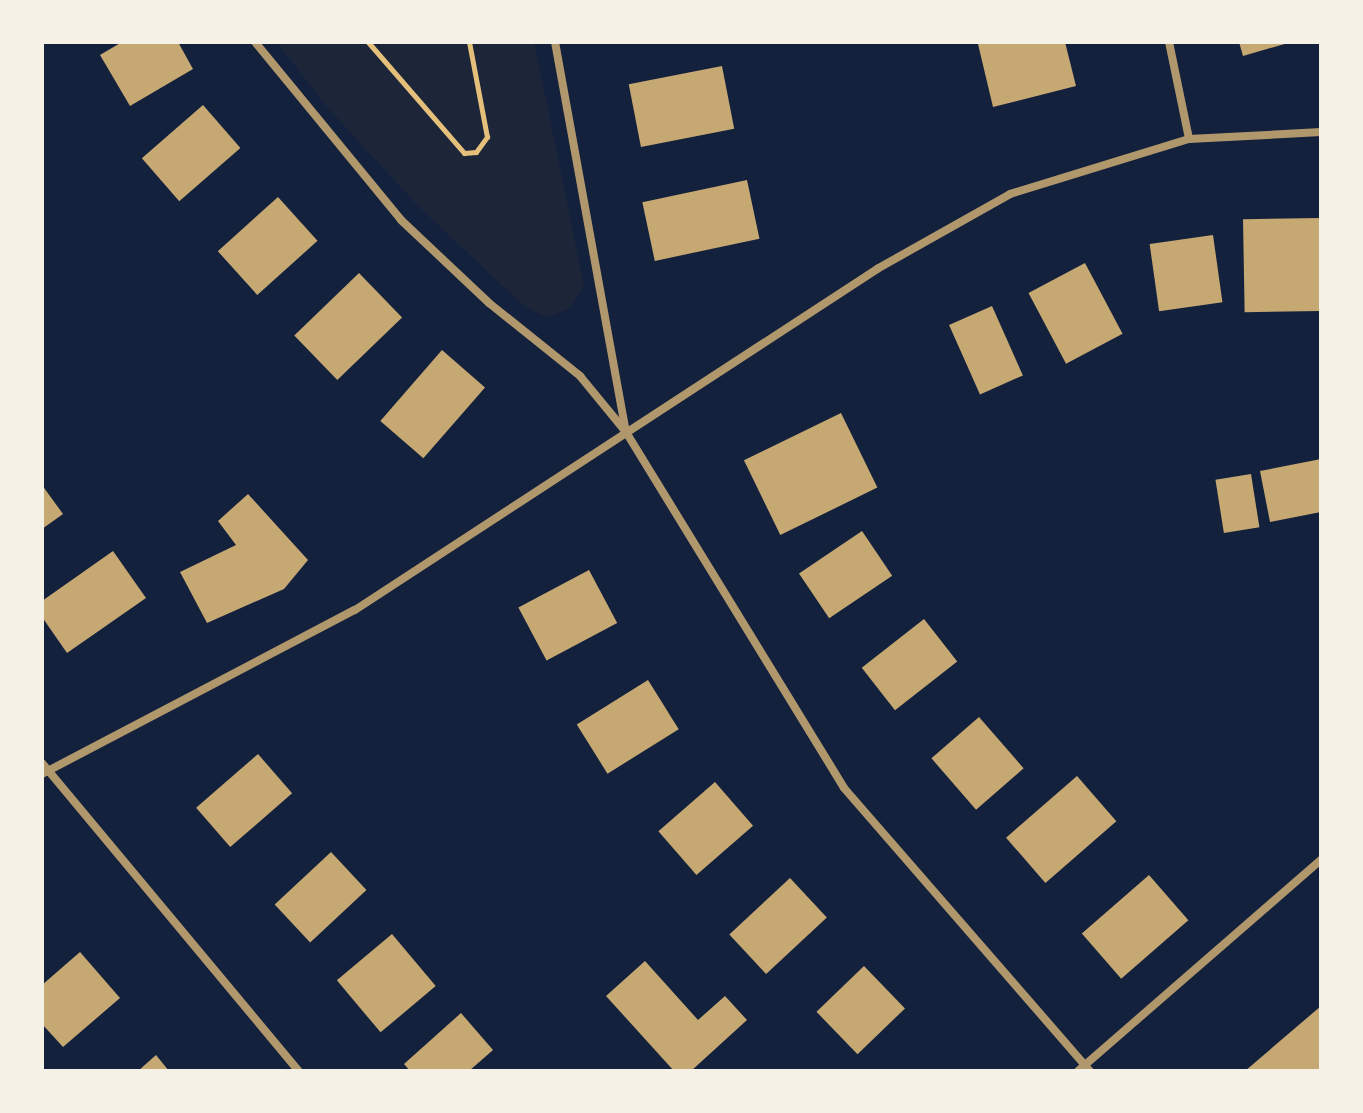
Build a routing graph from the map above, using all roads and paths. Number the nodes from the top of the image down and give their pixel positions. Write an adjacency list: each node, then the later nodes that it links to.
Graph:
1 (255, 42): 8 (street)
2 (368, 42): 3 (path)
3 (469, 42)
4 (555, 42): 8 (street)
5 (1169, 42): 7 (street)
6 (1321, 132): 7 (street)
7 (1189, 139): 8 (street)
8 (626, 432): 10 (street); 12 (street)
9 (42, 763): 10 (street)
10 (45, 773): 13 (street)
11 (1321, 860): 12 (street)
12 (1084, 1069)
13 (299, 1071)

